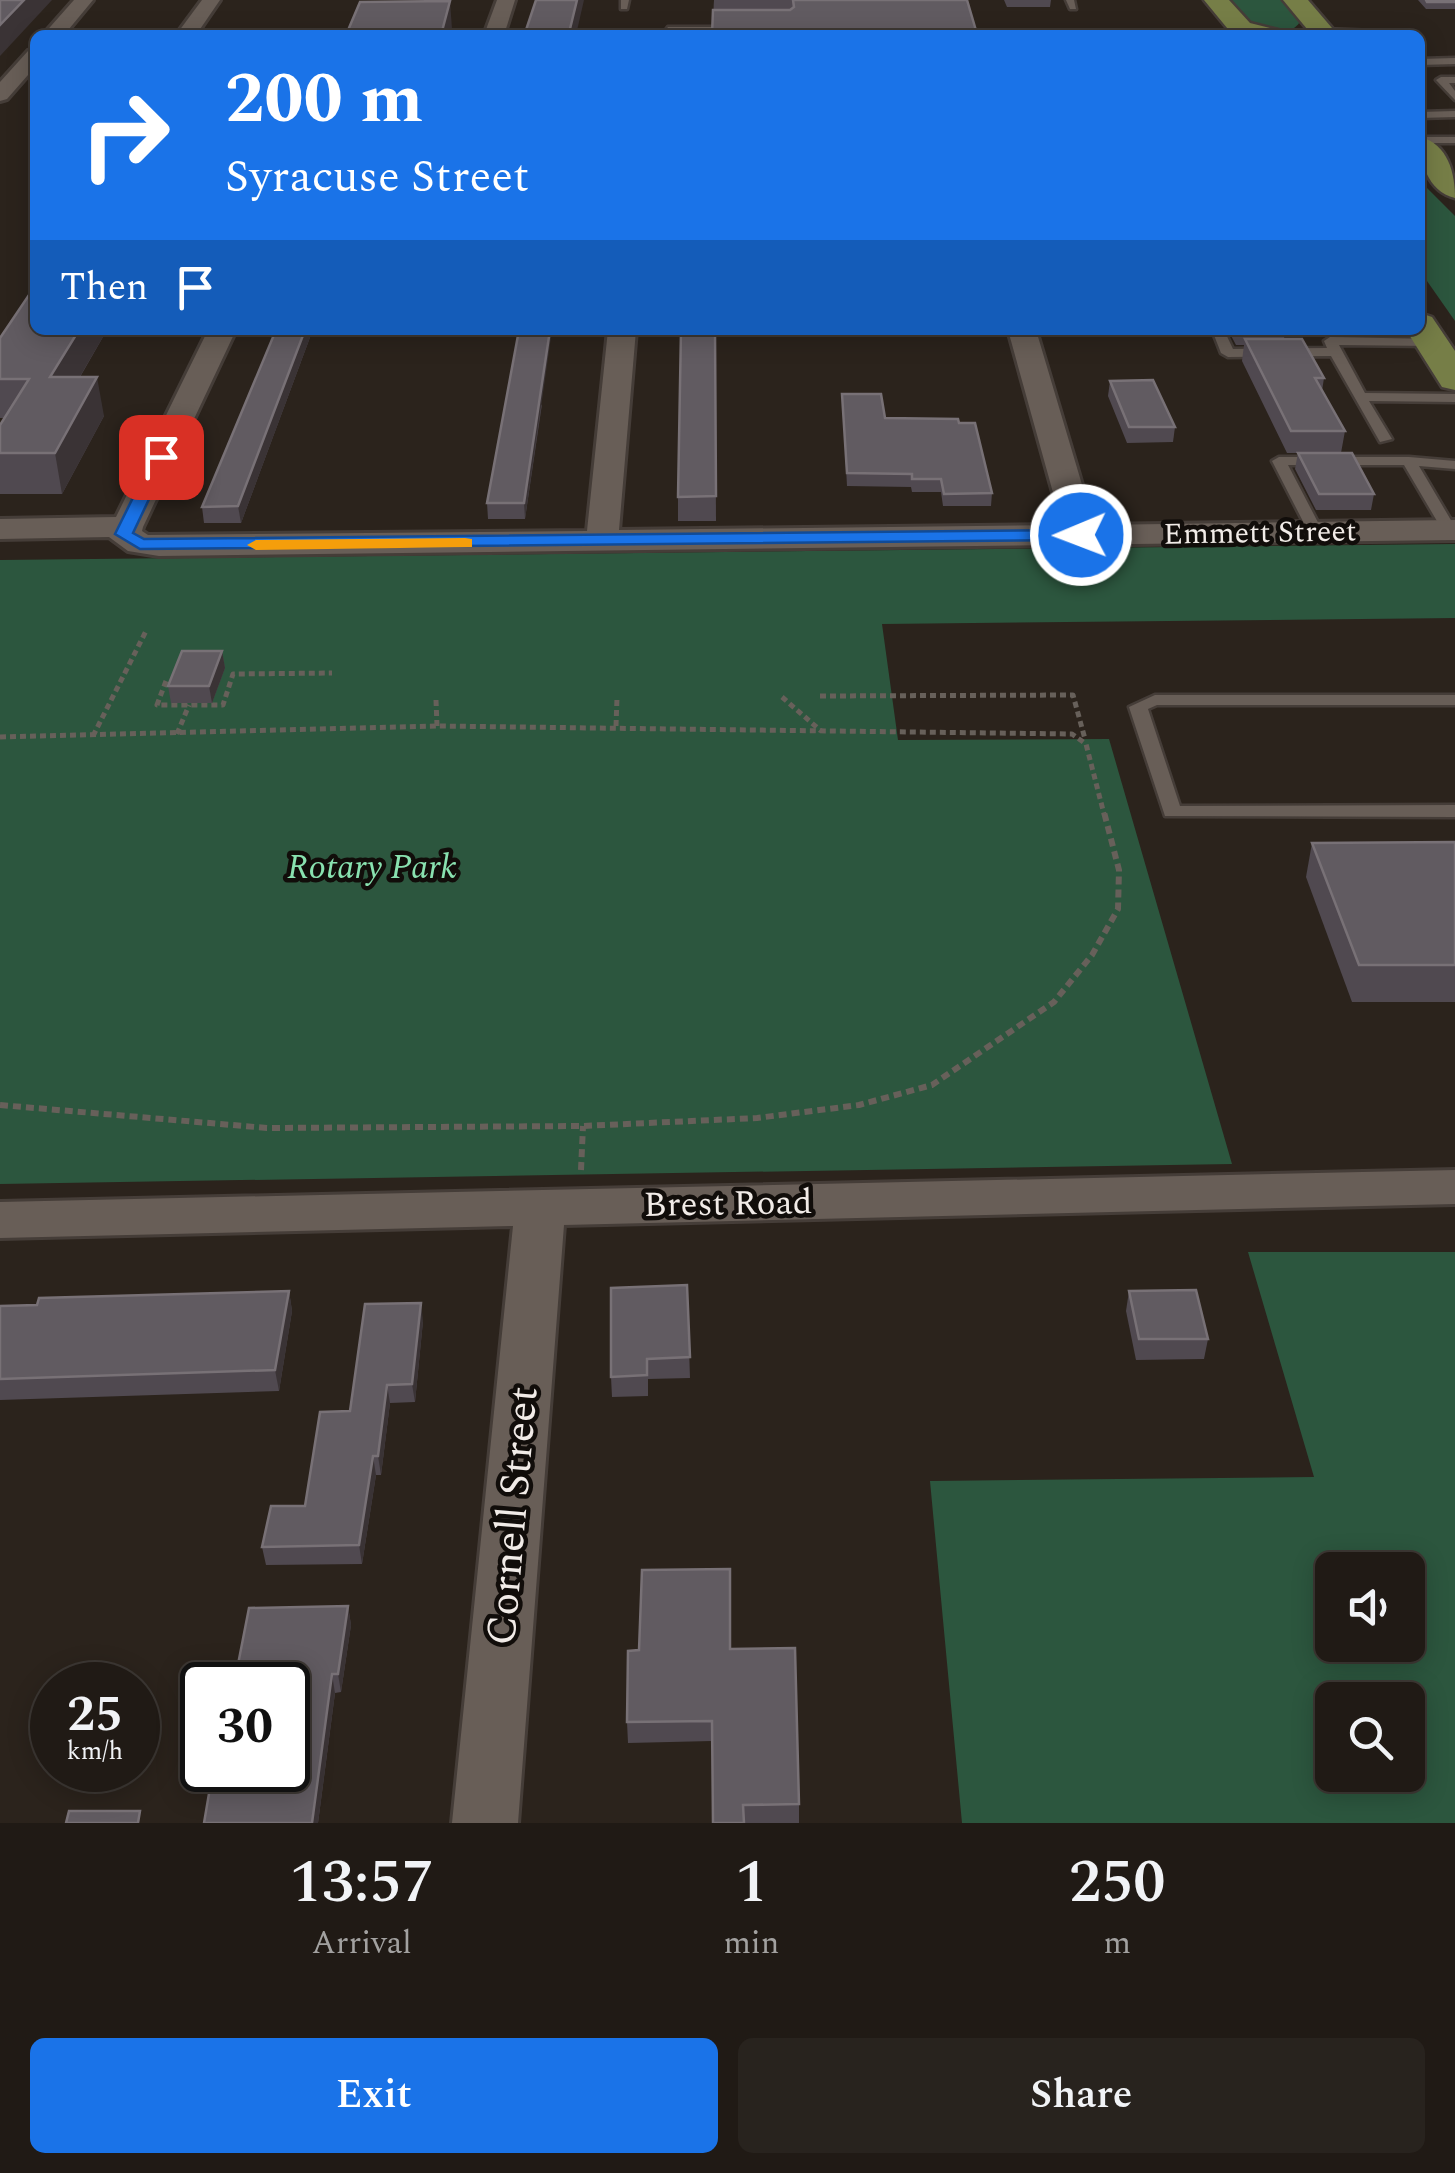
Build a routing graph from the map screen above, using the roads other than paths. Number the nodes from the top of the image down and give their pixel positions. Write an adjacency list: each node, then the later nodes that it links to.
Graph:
1 (84, 0): 7 (street)
2 (211, 0): 8 (street)
3 (506, 0): 9 (street)
4 (1196, 0): 12 (main road)
5 (1216, 0): 13 (main road)
6 (1295, 0): 14 (main road)
7 (57, 30)
8 (190, 30)
9 (496, 30)
10 (668, 30): 11 (lane)
11 (785, 30)
12 (1217, 30)
13 (1245, 30)
14 (1313, 30)
15 (1425, 59): 17 (lane)
16 (30, 61): 19 (street)
17 (1455, 61)
18 (1455, 80): 20 (lane)
19 (0, 95)
20 (1455, 98)
21 (1455, 114): 22 (lane)
22 (1425, 115)
23 (1455, 140): 24 (lane)
24 (1425, 143)
25 (1425, 151): 27 (main road)
26 (1425, 172): 27 (main road)
27 (1455, 192)
28 (1425, 301): 29 (main road)
29 (1435, 334): 36 (main road)
30 (220, 335): 42 (street)
31 (622, 335): 47 (street)
32 (1023, 335): 46 (street)
33 (1220, 335): 35 (lane)
34 (1420, 335): 35 (lane)
35 (1330, 341): 37 (lane)
36 (1455, 379)
37 (1360, 397): 38 (lane); 39 (lane)
38 (1455, 398)
39 (1385, 439)
40 (1409, 462): 41 (lane); 44 (lane); 45 (lane)
41 (1455, 465)
42 (127, 528): 43 (street, Emmett Street); 47 (street, Emmett Street)
43 (0, 529)
44 (1452, 530): 45 (street, Emmett Street)
45 (1314, 532): 46 (street, Emmett Street)
46 (1081, 535): 47 (street, Emmett Street)
47 (602, 541)
48 (1455, 700): 49 (lane)
49 (1455, 811)
50 (1455, 1187): 51 (street, Brest Road)
51 (540, 1209): 52 (street, Brest Road); 53 (street, Cornell Street)
52 (0, 1220)
53 (486, 1823)

